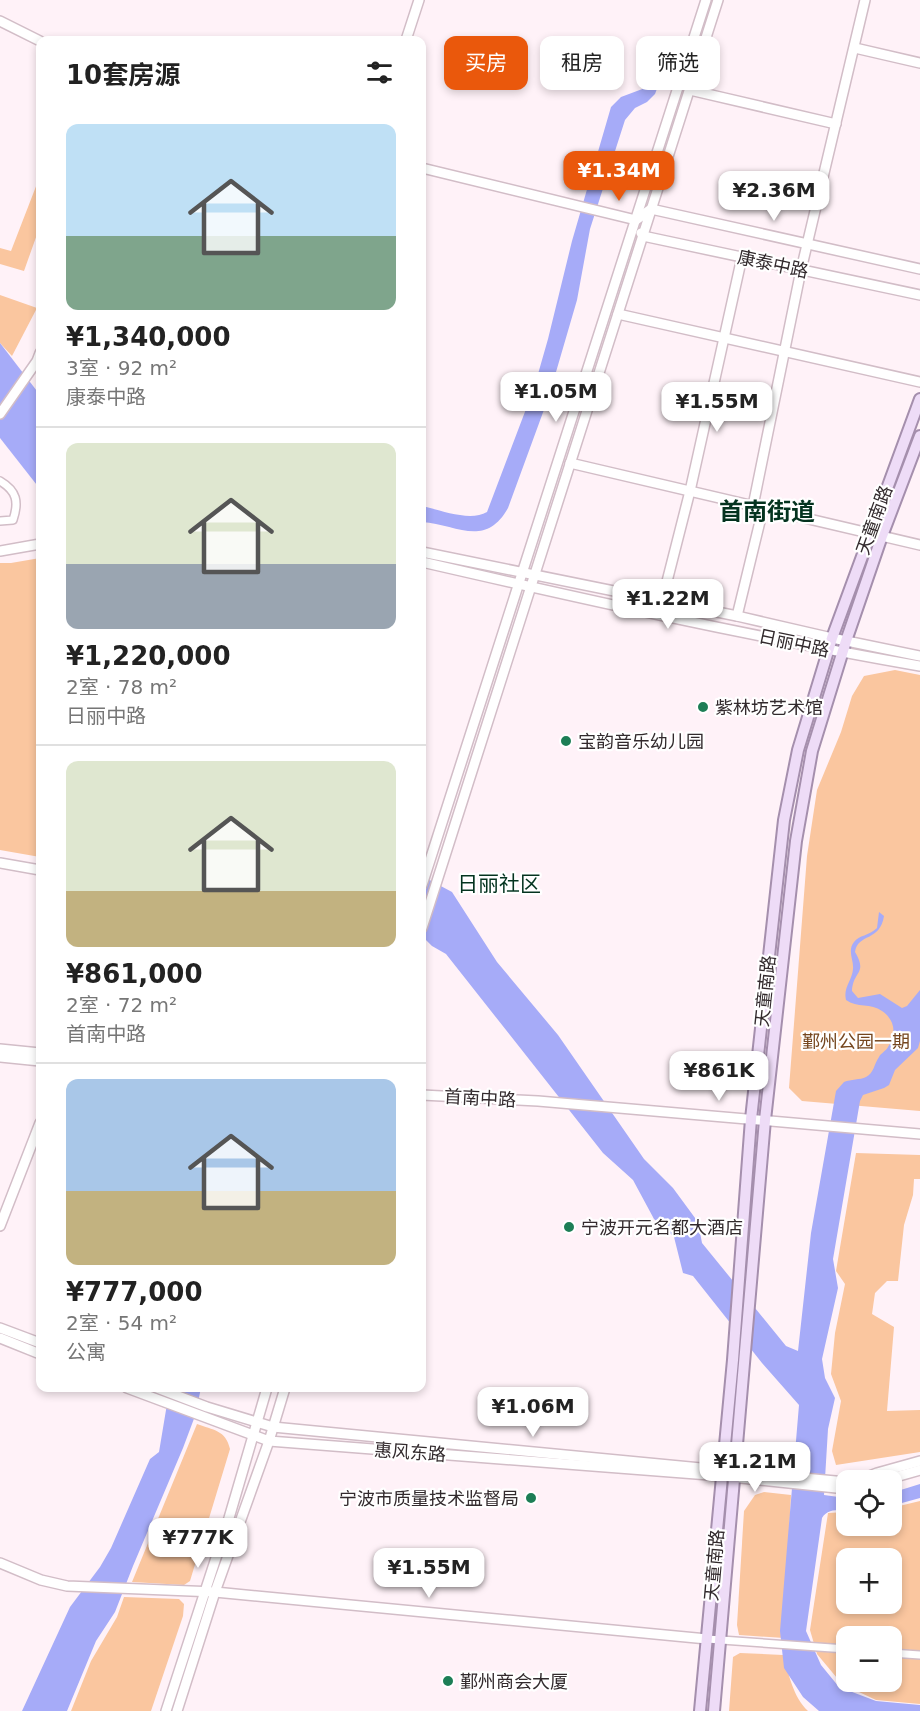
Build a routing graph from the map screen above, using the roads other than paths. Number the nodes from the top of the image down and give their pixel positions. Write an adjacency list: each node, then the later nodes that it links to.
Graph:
1 (419, 0): 6 (street)
2 (706, 0): 15 (street)
3 (718, 0): 7 (street)
4 (865, 0): 9 (street)
5 (0, 21): 8 (street)
6 (407, 36)
7 (707, 36)
8 (36, 39)
9 (855, 48): 10 (street); 12 (street)
10 (920, 63)
11 (690, 90): 12 (street); 14 (street)
12 (836, 124): 17 (street)
13 (426, 169): 15 (street)
14 (651, 209): 15 (street); 16 (street); 17 (street, 康泰中路)
15 (636, 220): 16 (street); 43 (street)
16 (643, 236): 18 (street, 康泰中路); 22 (street)
17 (807, 244): 19 (street, 康泰中路); 20 (street)
18 (742, 257): 20 (street, 康泰中路); 23 (street)
19 (920, 268)
20 (801, 270): 21 (street, 康泰中路); 24 (street)
21 (920, 295)
22 (618, 314): 23 (street); 30 (street)
23 (725, 338): 24 (street); 32 (street)
24 (784, 351): 26 (street); 33 (street)
25 (36, 361): 28 (street)
26 (920, 382)
27 (920, 399): 36 (main road, 天童南路)
28 (0, 414)
29 (920, 436): 37 (main road, 天童南路)
30 (570, 463): 32 (street); 44 (street)
31 (0, 481): 35 (street)
32 (690, 491): 33 (street); 47 (street)
33 (753, 506): 34 (street)
34 (763, 509): 36 (street); 48 (street)
35 (0, 521)
36 (869, 533): 37 (street); 49 (main road, 天童南路)
37 (882, 536): 39 (street); 50 (main road, 天童南路)
38 (36, 545): 40 (street)
39 (920, 545)
40 (0, 551)
41 (426, 553): 43 (street, 日丽中路)
42 (426, 563): 45 (street, 日丽中路)
43 (522, 572): 44 (street, 日丽中路); 45 (street)
44 (534, 575): 46 (street); 47 (street, 日丽中路)
45 (518, 584): 46 (street, 日丽中路); 57 (street)
46 (530, 587): 51 (street, 日丽中路); 58 (street)
47 (662, 601): 48 (street, 日丽中路)
48 (737, 616): 49 (street, 日丽中路)
49 (832, 638): 50 (street, 日丽中路); 51 (main road, 天童南路)
50 (846, 641): 52 (main road, 天童南路); 53 (street, 日丽中路)
51 (828, 650): 52 (street, 日丽中路); 64 (main road, 天童南路)
52 (842, 652): 54 (street, 日丽中路); 65 (main road, 天童南路)
53 (920, 656)
54 (920, 666)
55 (0, 862): 56 (street)
56 (36, 869)
57 (426, 872)
58 (426, 914)
59 (0, 1049): 60 (street)
60 (36, 1053)
61 (0, 1057): 62 (street)
62 (36, 1061)
63 (426, 1095): 64 (street, 首南中路)
64 (751, 1119): 65 (street); 85 (main road, 天童南路)
65 (765, 1120): 67 (street); 86 (main road, 天童南路)
66 (36, 1133): 68 (street)
67 (920, 1134)
68 (0, 1226)
69 (0, 1328): 71 (street)
70 (0, 1338): 72 (street)
71 (36, 1342)
72 (36, 1352)
73 (138, 1392): 77 (street, 惠风东路)
74 (167, 1392): 77 (street, 惠风东路)
75 (266, 1392): 78 (street)
76 (284, 1392): 79 (street)
77 (205, 1412): 78 (street, 惠风东路); 80 (street, 惠风东路)
78 (257, 1422): 79 (street, 惠风东路); 80 (street)
79 (273, 1427): 81 (street); 85 (street, 惠风东路)
80 (253, 1435): 81 (street, 惠风东路); 92 (street)
81 (269, 1441): 85 (street, 惠风东路); 92 (street)
82 (920, 1461): 83 (street)
83 (891, 1470)
84 (920, 1470): 87 (street)
85 (723, 1473): 86 (street, 惠风东路); 93 (main road, 天童南路)
86 (735, 1474): 89 (street, 惠风东路); 94 (main road, 天童南路)
87 (902, 1475)
88 (836, 1483): 89 (street, 惠风东路)
89 (829, 1484): 90 (street, 惠风东路)
90 (836, 1486)
91 (0, 1563): 92 (street)
92 (210, 1592): 93 (street); 98 (street); 99 (street)
93 (707, 1639): 94 (street); 100 (main road, 天童南路)
94 (721, 1640): 95 (street); 101 (main road, 天童南路)
95 (836, 1648)
96 (902, 1654): 97 (street)
97 (920, 1655)
98 (166, 1711)
99 (177, 1711)
100 (700, 1711)
101 (714, 1711)

